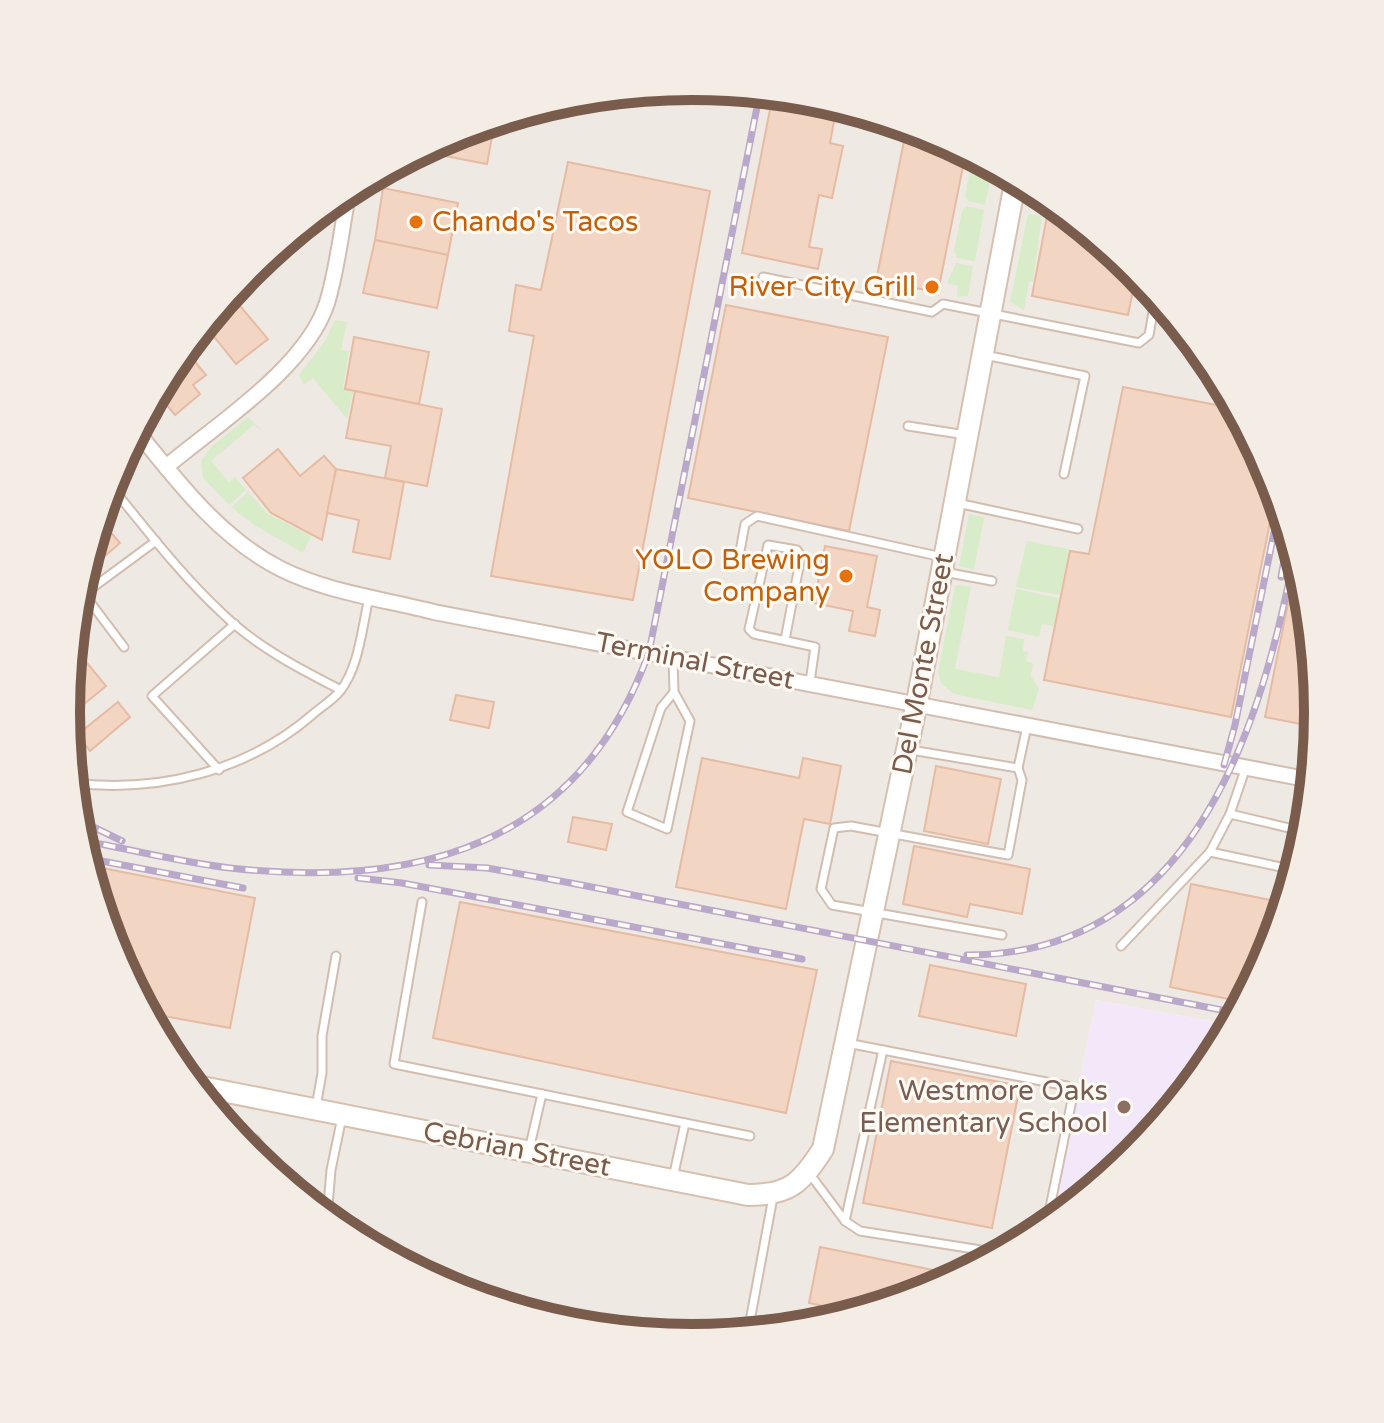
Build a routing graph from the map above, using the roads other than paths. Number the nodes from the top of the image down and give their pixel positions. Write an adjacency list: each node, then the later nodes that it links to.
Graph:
1 (1014, 191): 5 (street, Del Monte Street)
2 (345, 208): 10 (street)
3 (763, 277): 5 (lane)
4 (1153, 310): 5 (lane)
5 (991, 314): 6 (street, Del Monte Street)
6 (983, 355): 8 (street, Del Monte Street); 11 (lane)
7 (908, 426): 8 (lane)
8 (967, 435): 13 (street, Del Monte Street)
9 (144, 440): 10 (street, Terminal Street)
10 (166, 467): 20 (street, Terminal Street)
11 (1064, 474)
12 (119, 496): 15 (lane)
13 (955, 503): 14 (lane); 17 (street, Del Monte Street)
14 (1078, 529)
15 (156, 541): 19 (lane); 22 (lane)
16 (738, 562): 17 (lane)
17 (943, 565): 18 (lane); 29 (street, Del Monte Street)
18 (992, 581)
19 (93, 587)
20 (370, 596): 25 (street, Terminal Street); 27 (lane)
21 (90, 602): 24 (lane)
22 (235, 624): 27 (lane); 34 (lane)
23 (785, 640): 23 (lane); 26 (lane)
24 (124, 647)
25 (673, 656): 26 (street, Terminal Street); 28 (lane)
26 (810, 682): 29 (street, Terminal Street)
27 (341, 690): 34 (lane)
28 (674, 692): 28 (lane)
29 (917, 702): 30 (street, Terminal Street); 31 (street, Del Monte Street)
30 (1027, 724): 32 (street, Terminal Street); 33 (lane)
31 (907, 749): 33 (lane); 39 (street, Del Monte Street)
32 (1246, 767): 35 (street, Terminal Street); 37 (lane)
33 (1018, 768): 39 (lane)
34 (219, 770): 36 (lane)
35 (1300, 778)
36 (84, 783)
37 (1230, 814): 38 (lane); 40 (lane)
38 (1292, 829)
39 (889, 833): 43 (street, Del Monte Street); 43 (lane)
40 (1210, 852): 41 (lane); 45 (lane)
41 (1284, 868)
42 (422, 902): 50 (lane)
43 (872, 913): 44 (lane); 47 (street, Del Monte Street)
44 (1002, 935)
45 (1121, 946)
46 (336, 956): 51 (lane)
47 (845, 1043): 48 (lane); 56 (street, Del Monte Street)
48 (883, 1050): 60 (lane); 61 (lane)
49 (210, 1088): 51 (street, Cebrian Street)
50 (542, 1094): 53 (lane); 55 (lane)
51 (315, 1109): 52 (street, Cebrian Street)
52 (343, 1114): 55 (street, Cebrian Street); 59 (lane)
53 (685, 1123): 54 (lane); 57 (lane)
54 (750, 1136)
55 (529, 1152): 57 (street, Cebrian Street)
56 (808, 1171): 58 (street); 61 (lane)
57 (673, 1180): 58 (street, Cebrian Street)
58 (774, 1195): 63 (lane)
59 (328, 1203)
60 (1050, 1207)
61 (845, 1221): 62 (lane)
62 (982, 1250)
63 (750, 1320)

